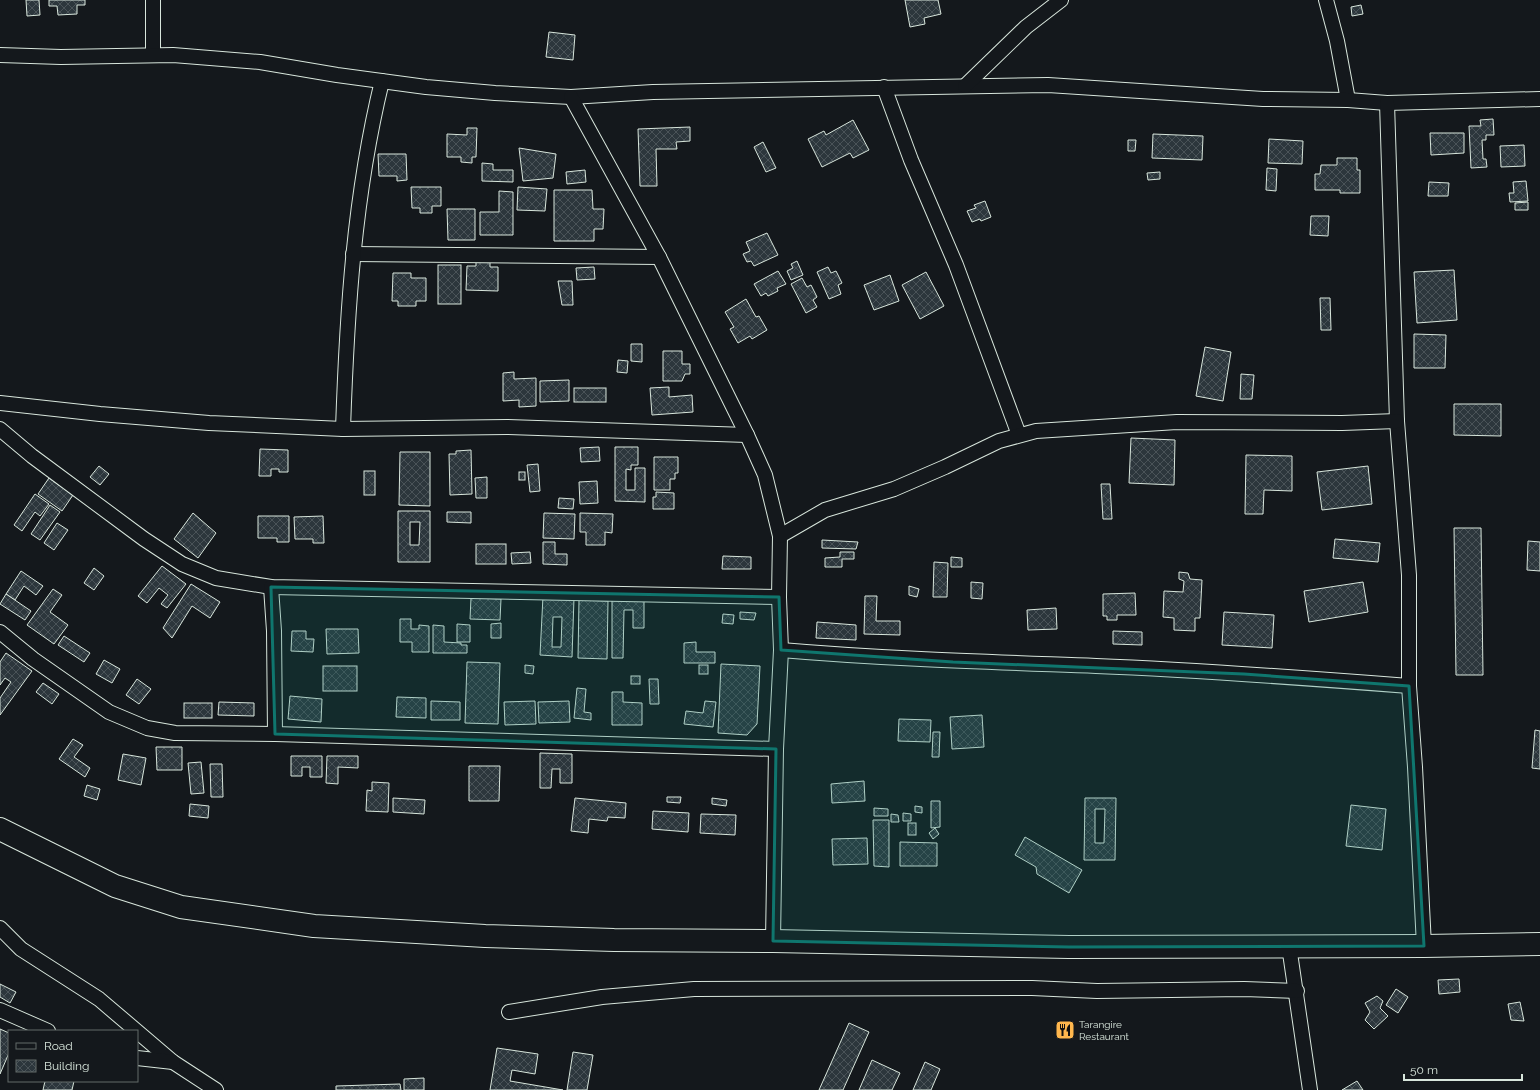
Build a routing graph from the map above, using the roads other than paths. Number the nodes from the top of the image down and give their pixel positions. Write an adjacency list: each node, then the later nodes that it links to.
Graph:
1 (153, 0): 4 (street)
2 (1060, 0): 7 (street)
3 (1326, 0): 11 (street)
4 (153, 54): 5 (street); 6 (street)
5 (0, 55)
6 (382, 81): 9 (street); 13 (street)
7 (964, 86): 8 (street); 11 (street)
8 (884, 87): 9 (street); 20 (street)
9 (571, 97): 14 (street)
10 (1540, 99): 12 (street)
11 (1348, 100): 12 (street)
12 (1387, 104): 16 (street)
13 (353, 254): 14 (street); 18 (street)
14 (659, 257): 19 (street)
15 (0, 403): 18 (street)
16 (1397, 421): 20 (street); 26 (street)
17 (0, 429): 22 (street)
18 (343, 429): 19 (street)
19 (747, 435): 21 (street)
20 (1019, 435): 21 (street)
21 (780, 536): 23 (street)
22 (271, 587): 23 (street); 27 (street)
23 (779, 597): 25 (street)
24 (0, 632): 27 (street)
25 (781, 650): 26 (street); 28 (street)
26 (1409, 686): 33 (street)
27 (275, 734): 28 (street)
28 (776, 749): 31 (street)
29 (0, 829): 31 (highway)
30 (0, 928): 39 (street)
31 (773, 941): 32 (highway)
32 (1289, 946): 33 (highway); 35 (street)
33 (1424, 946): 34 (highway)
34 (1538, 947)
35 (1297, 991): 37 (street); 44 (street)
36 (0, 1010): 38 (street)
37 (509, 1012)
38 (46, 1030)
39 (135, 1030)
40 (138, 1032): 42 (street)
41 (138, 1058): 42 (street)
42 (173, 1062): 43 (street)
43 (213, 1089)
44 (1310, 1090)

